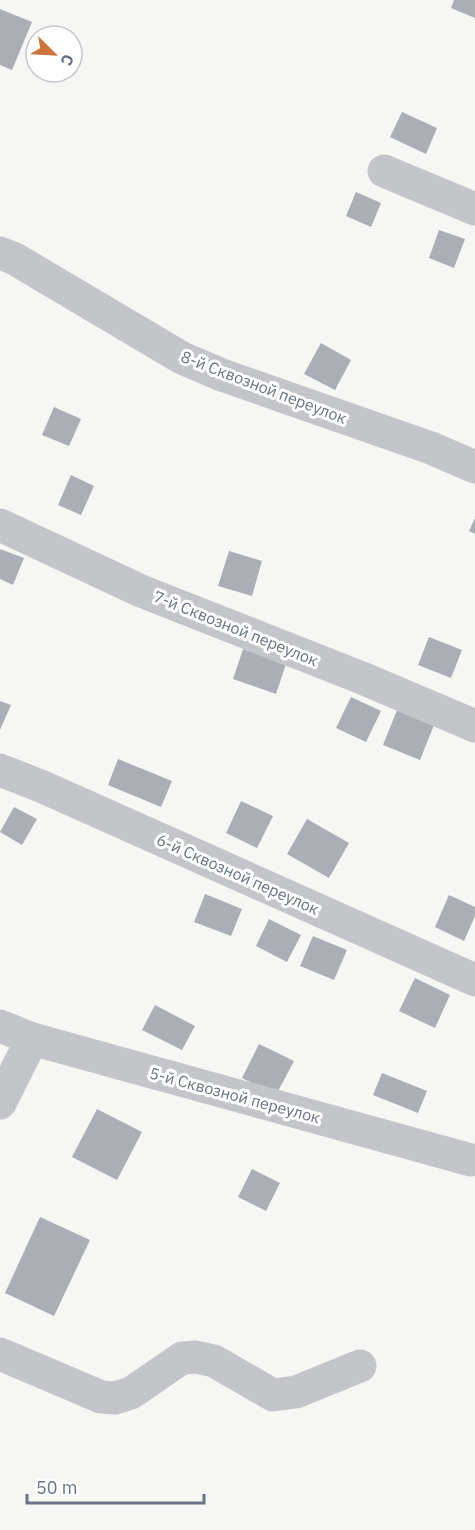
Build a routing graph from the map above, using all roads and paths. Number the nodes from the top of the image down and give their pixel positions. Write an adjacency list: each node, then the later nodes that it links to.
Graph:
1 (384, 171): 2 (street)
2 (475, 210)
3 (0, 253): 4 (street, 8-й Сквозной переулок)
4 (475, 467)
5 (0, 525): 6 (street, 7-й Сквозной переулок)
6 (475, 726)
7 (0, 770): 8 (street, 6-й Сквозной переулок)
8 (475, 980)
9 (0, 1026): 10 (street, 5-й Сквозной переулок)
10 (32, 1039): 11 (street); 12 (street, 5-й Сквозной переулок)
11 (0, 1103)
12 (471, 1160)
13 (0, 1354): 14 (street)
14 (360, 1366)

